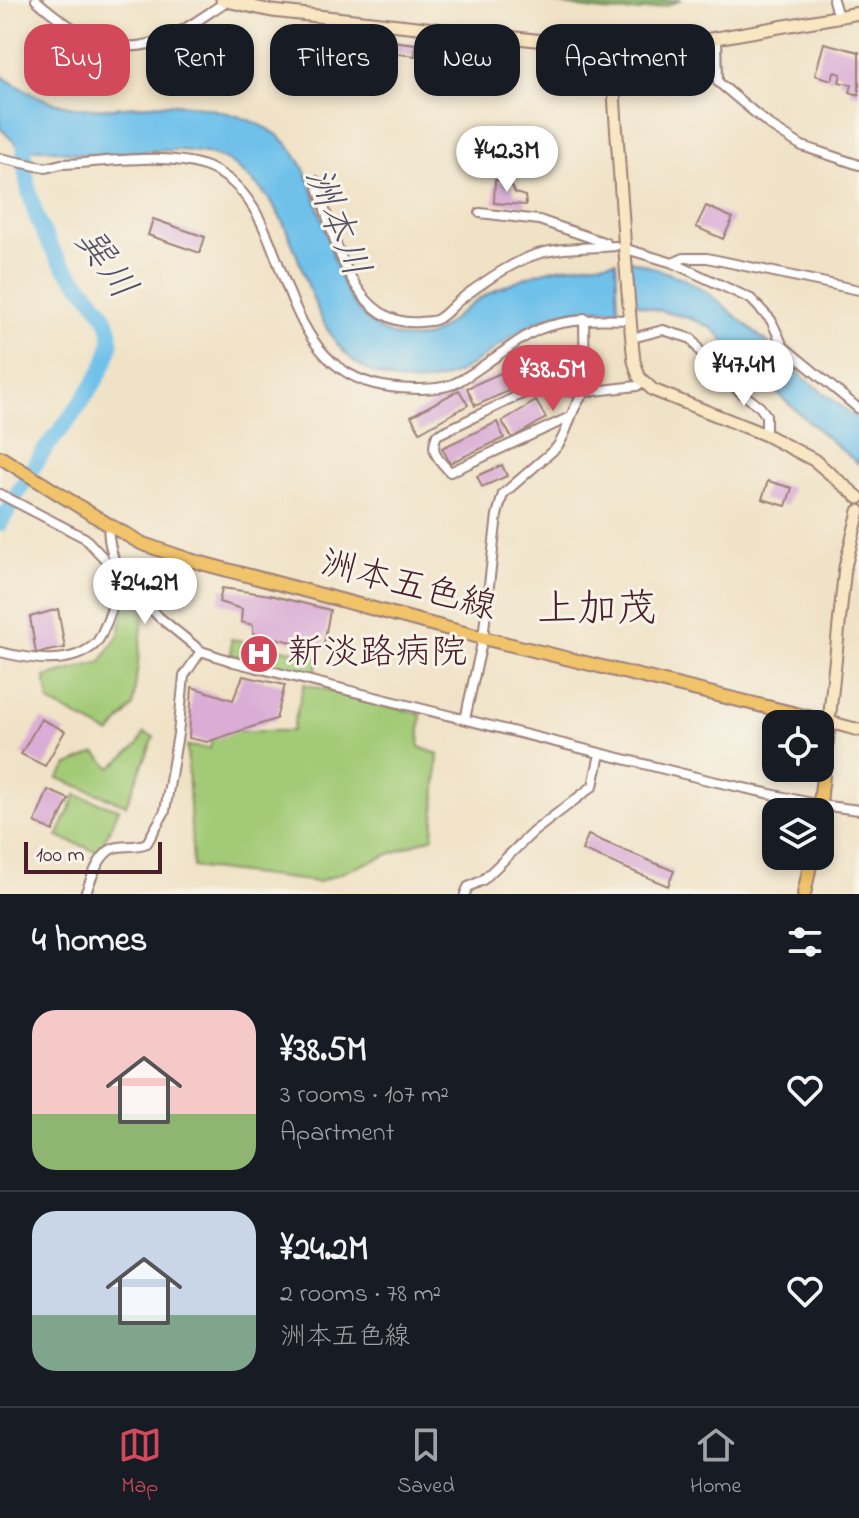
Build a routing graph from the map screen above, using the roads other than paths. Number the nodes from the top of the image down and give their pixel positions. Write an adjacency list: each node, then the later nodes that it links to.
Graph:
1 (36, 0): 3 (street)
2 (833, 0): 5 (street)
3 (225, 1): 7 (main road)
4 (859, 13): 5 (main road)
5 (838, 17): 6 (main road)
6 (717, 37): 10 (street)
7 (536, 40)
8 (616, 96): 13 (main road)
9 (0, 158): 16 (street)
10 (859, 165)
11 (316, 181): 13 (street)
12 (480, 213): 13 (street)
13 (622, 251): 14 (street); 17 (main road)
14 (673, 263): 15 (street); 21 (street)
15 (859, 290)
16 (584, 318): 17 (street); 20 (street)
17 (630, 320): 18 (main road)
18 (632, 338): 19 (main road); 23 (street)
19 (642, 382): 20 (street); 23 (main road)
20 (585, 392): 22 (street); 22 (street)
21 (859, 409)
22 (568, 418): 30 (street)
23 (766, 435): 26 (main road)
24 (0, 457): 28 (main road, 洲本五色線)
25 (3, 495): 29 (street)
26 (859, 498)
27 (859, 511): 34 (main road)
28 (109, 525): 29 (street); 30 (main road, 洲本五色線)
29 (116, 572): 31 (street); 32 (street)
30 (483, 638): 33 (main road, 洲本五色線); 35 (street)
31 (201, 651): 35 (street); 43 (street)
32 (0, 652)
33 (780, 710)
34 (830, 710)
35 (465, 719): 38 (street)
36 (834, 723): 37 (main road)
37 (859, 730)
38 (600, 754): 39 (street); 44 (street)
39 (778, 798)
40 (834, 809): 41 (street)
41 (859, 810)
42 (809, 870): 45 (main road)
43 (85, 894)
44 (465, 894)
45 (804, 894)

